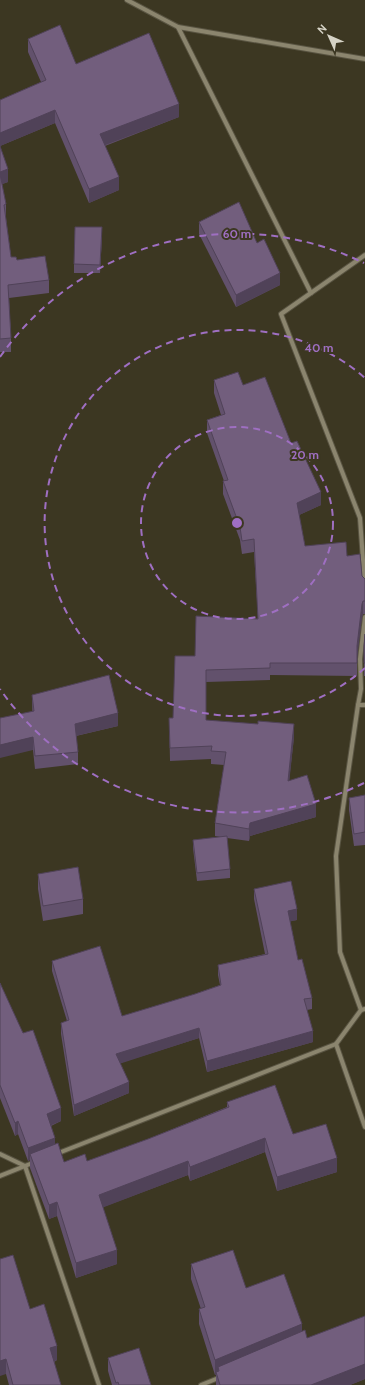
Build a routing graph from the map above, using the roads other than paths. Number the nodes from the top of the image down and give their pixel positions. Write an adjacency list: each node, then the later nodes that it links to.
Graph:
1 (127, 0): 2 (street)
2 (178, 27): 3 (street); 5 (street)
3 (365, 59)
4 (365, 255): 5 (street)
5 (311, 293): 6 (street)
6 (363, 517): 7 (street)
7 (365, 588)
8 (365, 617): 10 (street)
9 (365, 705): 10 (street)
10 (358, 706): 11 (street)
11 (363, 1010): 12 (street)
12 (336, 1044): 13 (street); 15 (street)
13 (365, 1127)
14 (0, 1154): 17 (street)
15 (48, 1157)
16 (40, 1160): 17 (street)
17 (25, 1166): 18 (street); 20 (street)
18 (0, 1176)
19 (223, 1376): 21 (street)
20 (99, 1385)
21 (201, 1385)

